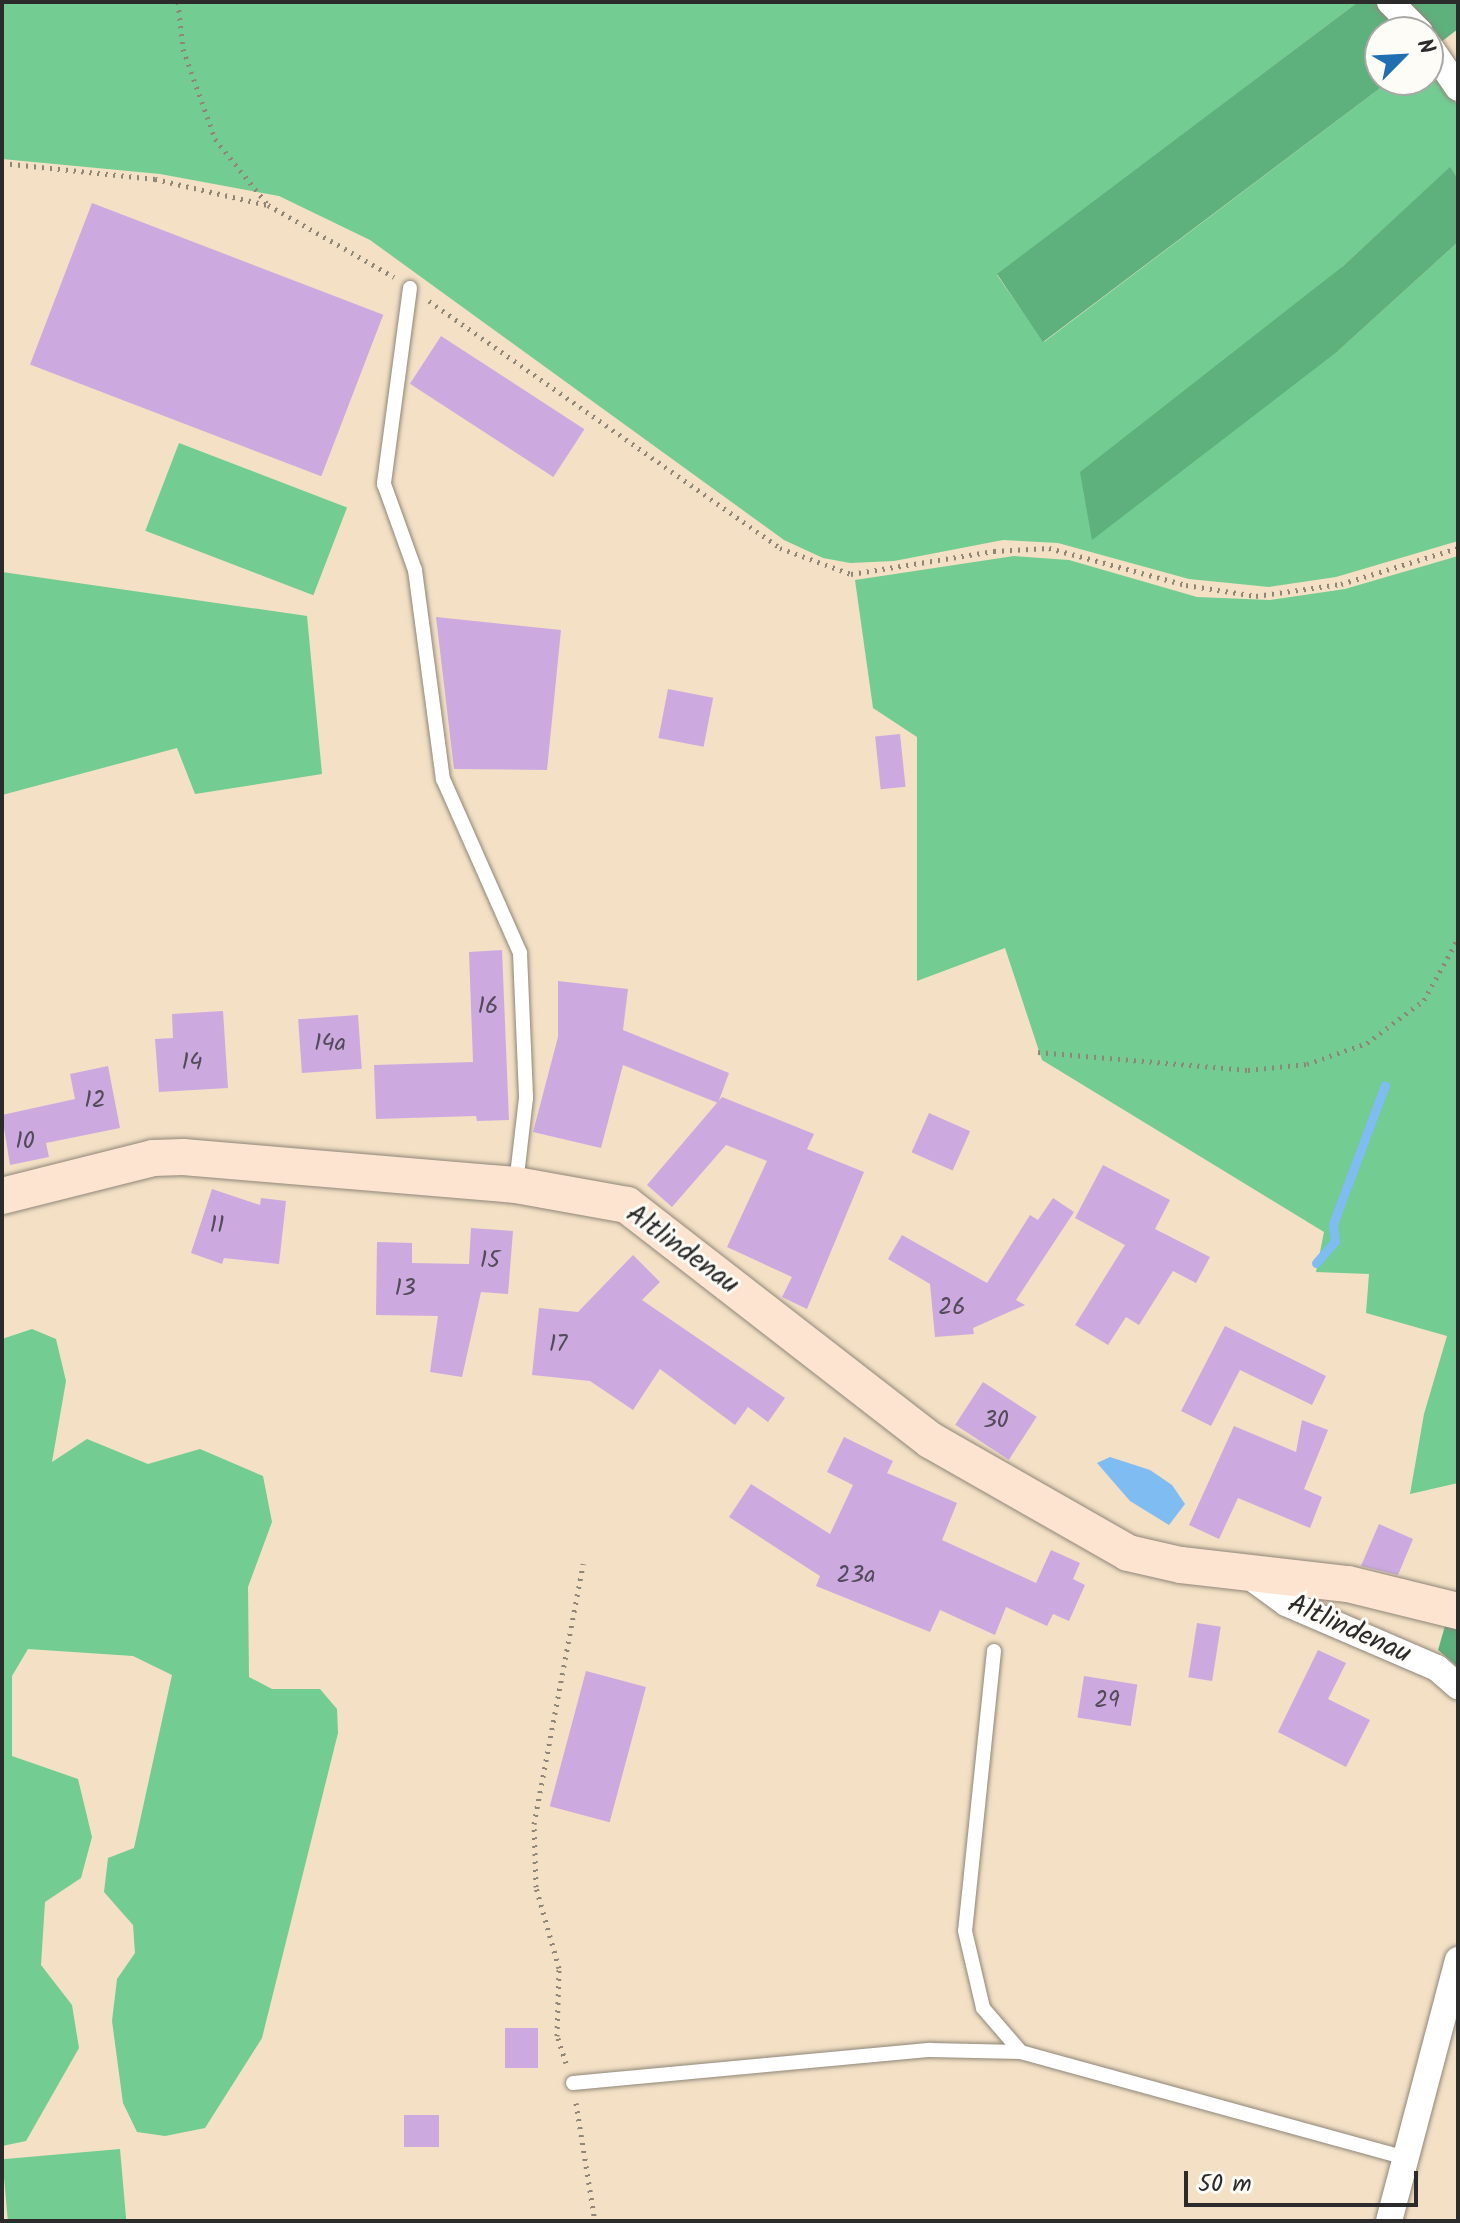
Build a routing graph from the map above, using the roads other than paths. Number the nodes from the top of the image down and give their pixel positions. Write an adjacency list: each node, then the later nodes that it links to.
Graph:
1 (1444, 67): 2 (street)
2 (1458, 88)
3 (410, 288): 4 (lane)
4 (516, 1185): 5 (street, Altlindenau); 6 (street, Altlindenau)
5 (2, 1196)
6 (1242, 1571): 7 (street, Altlindenau); 9 (street, Altlindenau)
7 (1458, 1611)
8 (994, 1651): 11 (lane)
9 (1458, 1686)
10 (1458, 1960): 13 (street)
11 (1021, 2052): 12 (lane); 13 (lane)
12 (573, 2083)
13 (1406, 2158): 14 (street)
14 (1389, 2221)

